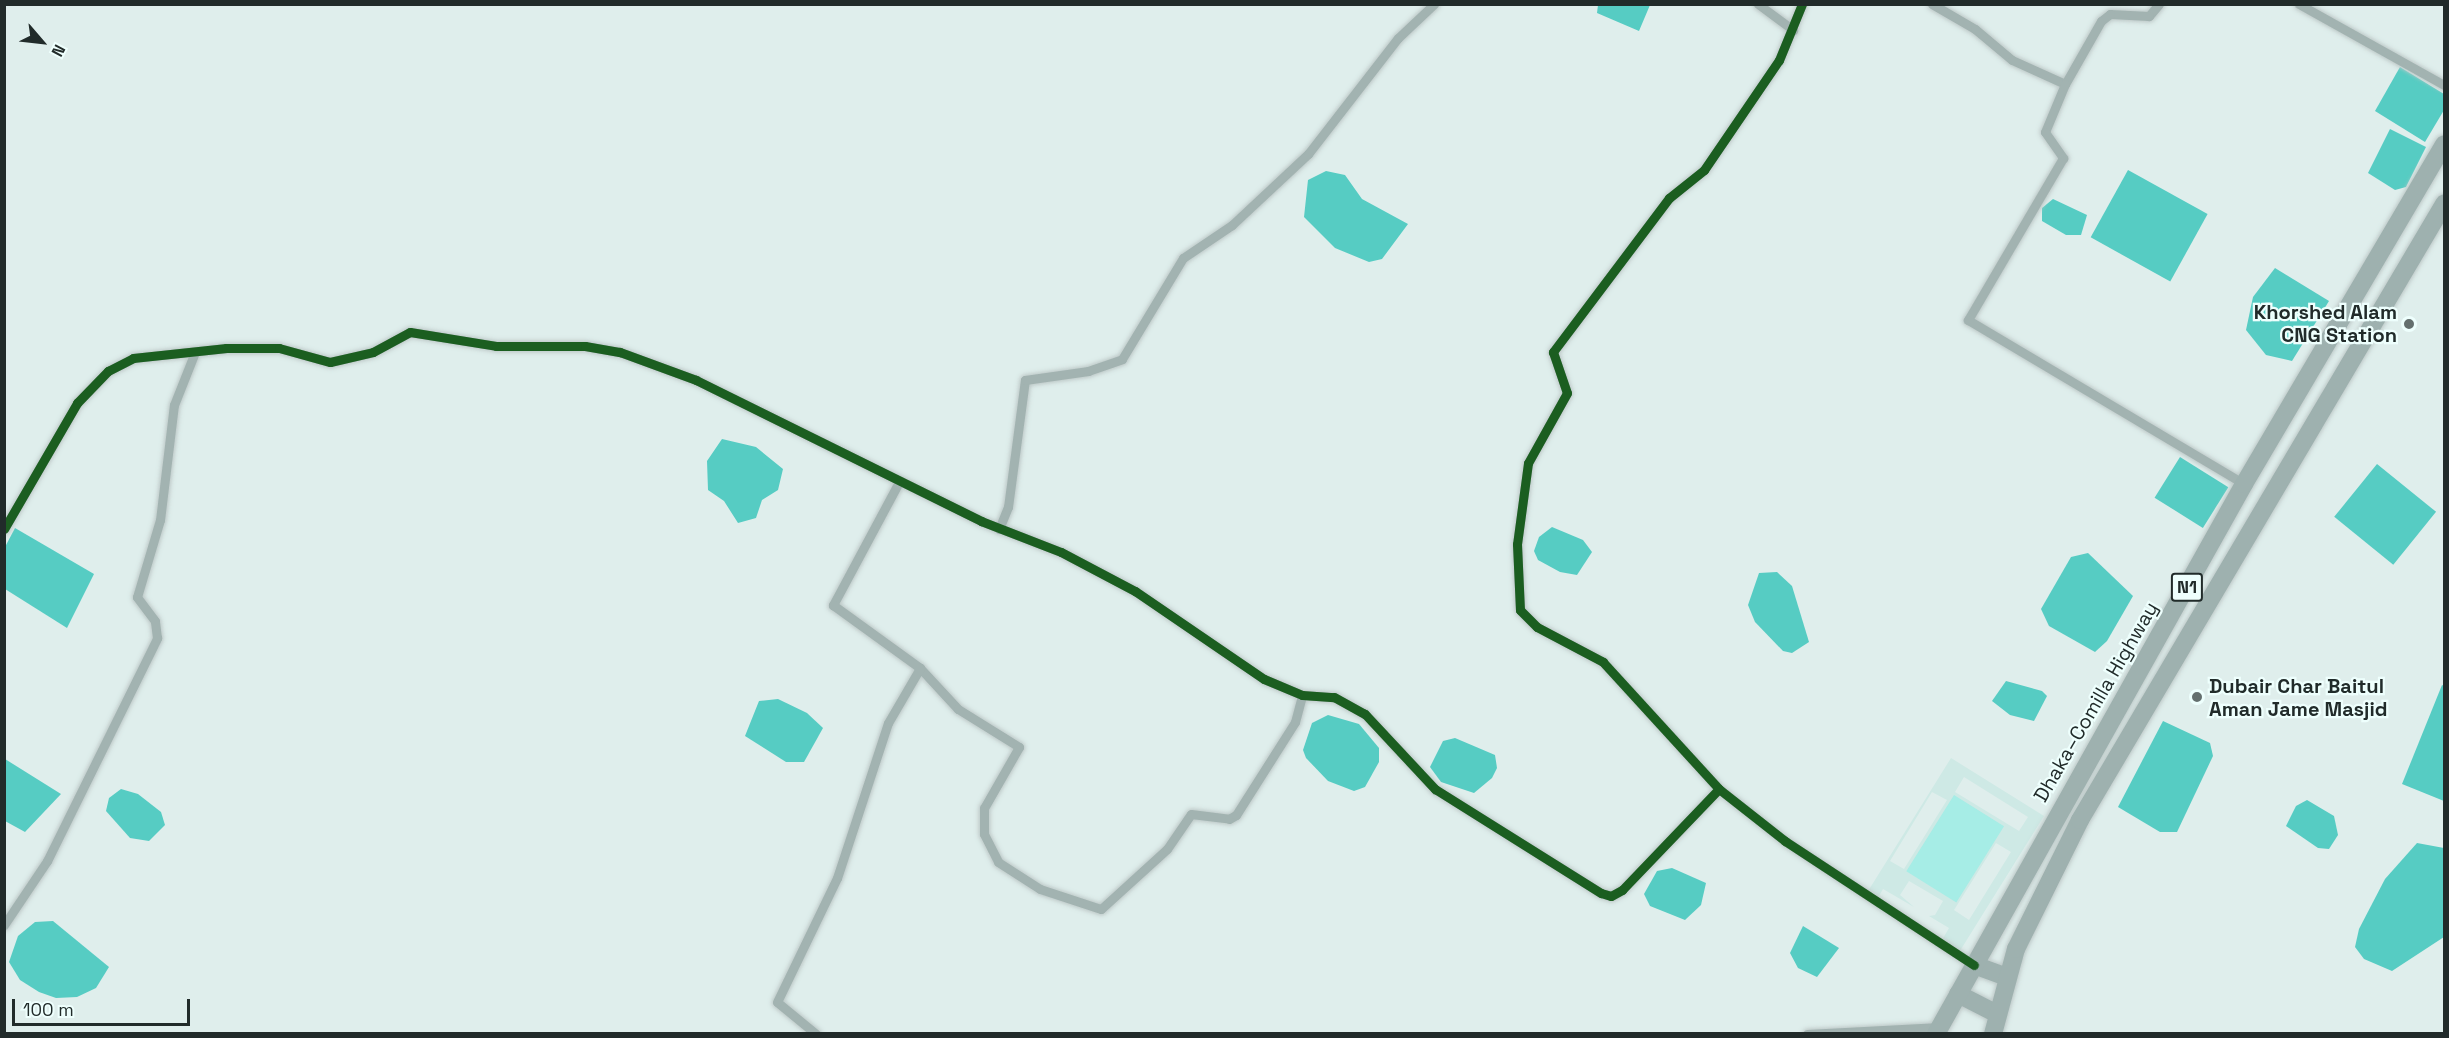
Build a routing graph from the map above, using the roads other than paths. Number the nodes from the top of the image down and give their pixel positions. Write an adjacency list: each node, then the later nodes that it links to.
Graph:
1 (1434, 4): 16 (street)
2 (1758, 4): 7 (street)
3 (1802, 4): 7 (street)
4 (1932, 4): 8 (street)
5 (2159, 4): 8 (street)
6 (2299, 4): 9 (street)
7 (1793, 30): 19 (street)
8 (2064, 84): 14 (street)
9 (2445, 85)
10 (2445, 145): 14 (highway, Dhaka–Comilla Highway / N1)
11 (2445, 204): 22 (highway, N1)
12 (195, 352): 13 (street); 15 (street); 20 (street)
13 (899, 482): 16 (street); 17 (street)
14 (2244, 484): 21 (highway, Dhaka–Comilla Highway / N1)
15 (4, 529)
16 (999, 529): 18 (street)
17 (920, 668): 18 (street); 26 (street)
18 (1302, 695): 19 (street)
19 (1719, 789): 21 (street)
20 (4, 926)
21 (1974, 965): 22 (highway); 23 (highway, Dhaka–Comilla Highway / N1)
22 (2007, 977): 24 (highway, N1)
23 (1958, 994): 24 (highway); 25 (highway, Dhaka–Comilla Highway / N1)
24 (1997, 1014): 28 (highway, N1)
25 (1938, 1030): 27 (street)
26 (816, 1034)
27 (1807, 1034)
28 (1993, 1034)

